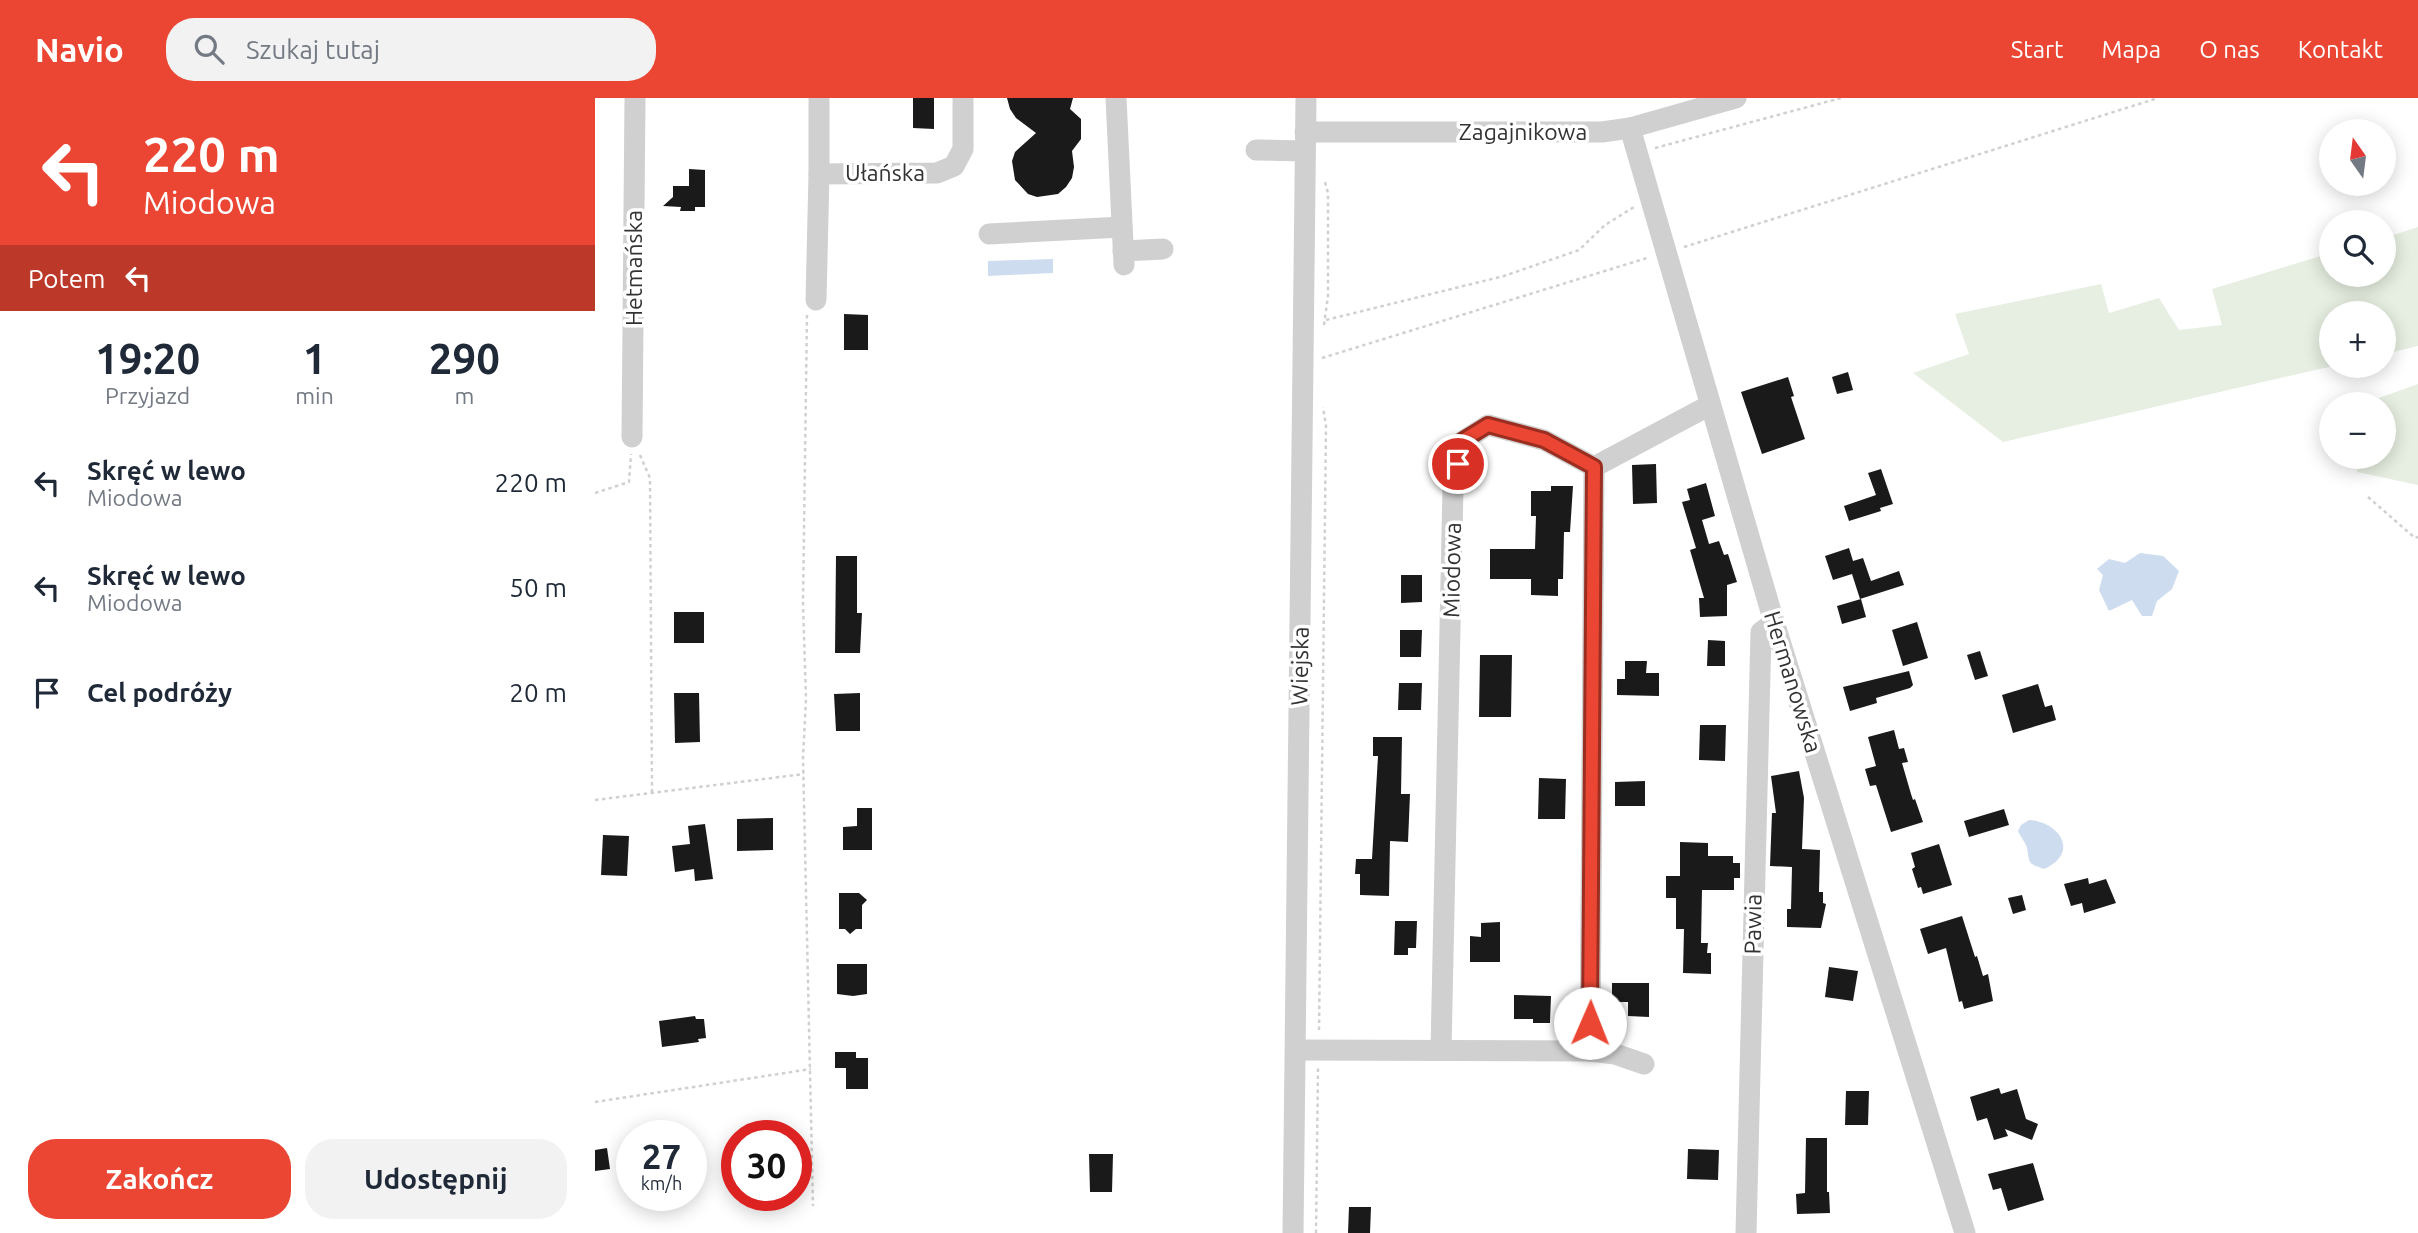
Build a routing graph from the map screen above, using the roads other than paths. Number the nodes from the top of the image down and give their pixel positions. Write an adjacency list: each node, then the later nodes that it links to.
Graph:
1 (635, 98): 16 (street, Hetmańska)
2 (819, 98): 10 (street, Ułańska)
3 (963, 98): 10 (street, Ułańska)
4 (1116, 98): 11 (street)
5 (1305, 98): 8 (street, Wiejska)
6 (1736, 98): 7 (street, Zagajnikowa)
7 (1630, 128): 8 (street, Zagajnikowa); 15 (street, Hermanowska)
8 (1305, 141): 9 (street, Zagajnikowa); 19 (street, Wiejska)
9 (1256, 150)
10 (820, 174): 14 (street)
11 (1122, 228): 12 (street); 13 (street)
12 (989, 234)
13 (1163, 249)
14 (812, 305)
15 (1710, 405): 17 (street); 18 (street, Hermanowska)
16 (632, 437)
17 (1594, 467): 20 (street, Miodowa); 21 (street)
18 (1774, 622): 24 (street, Pawia); 25 (street, Hermanowska)
19 (1296, 1050): 20 (street); 23 (street, Wiejska)
20 (1441, 1051): 21 (street)
21 (1590, 1051): 22 (street)
22 (1644, 1064)
23 (1293, 1233)
24 (1746, 1233)
25 (1965, 1233)

